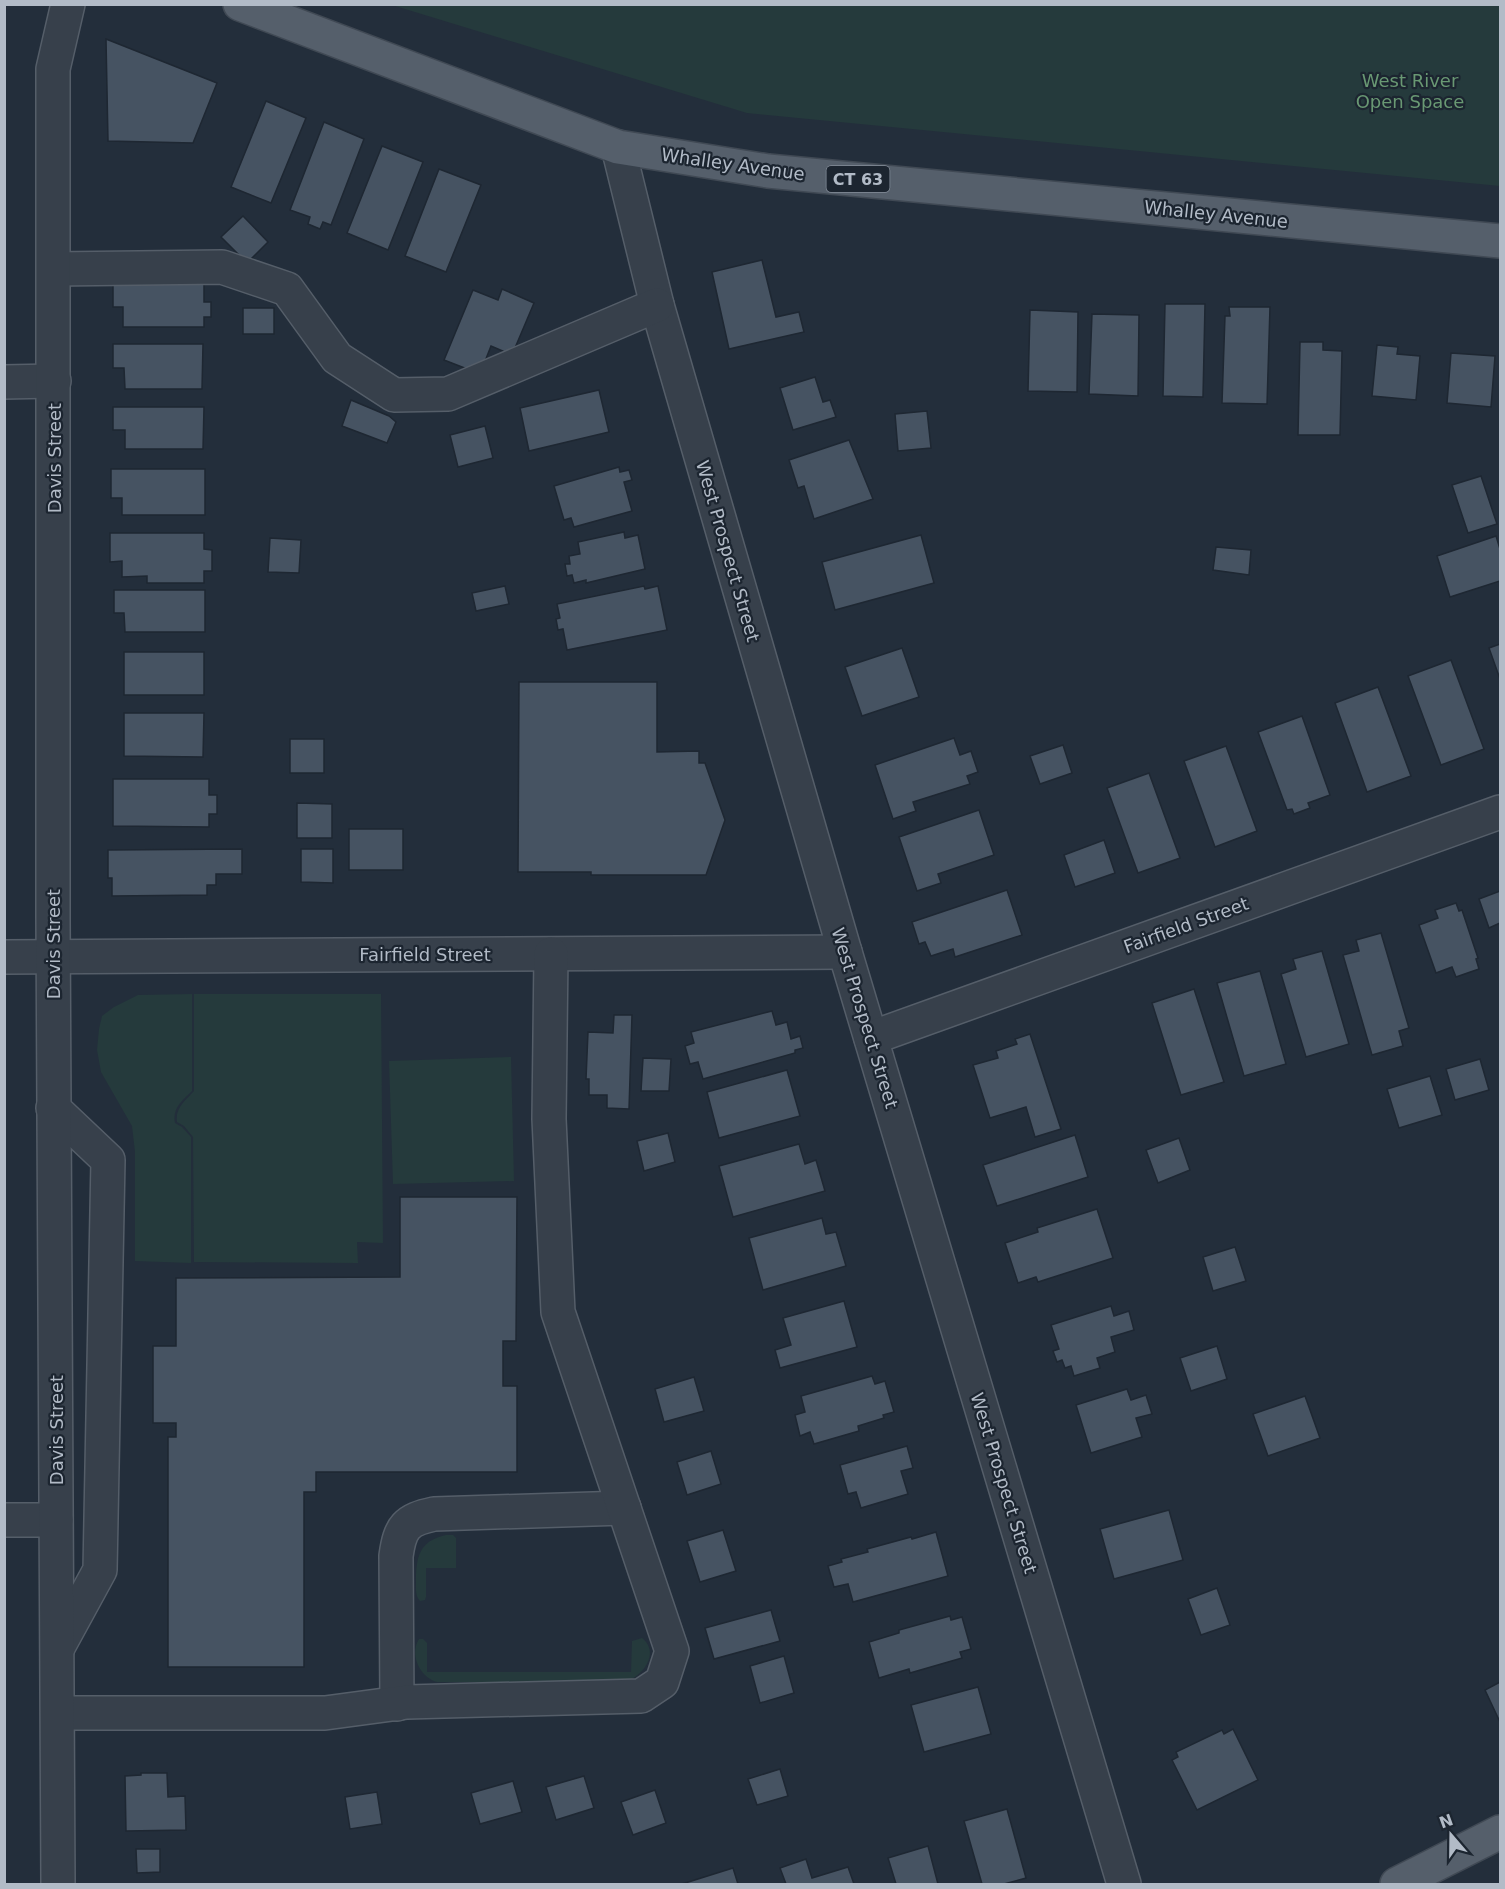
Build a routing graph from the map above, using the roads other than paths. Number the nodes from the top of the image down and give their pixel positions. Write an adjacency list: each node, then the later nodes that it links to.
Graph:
1 (68, 4): 5 (street, Davis Street)
2 (240, 4): 3 (main road, Whalley Avenue / CT 63)
3 (618, 147): 4 (main road, Whalley Avenue / CT 63); 6 (street, West Prospect Street)
4 (1500, 241)
5 (54, 269): 6 (street); 7 (street, Davis Street)
6 (657, 305): 10 (street, West Prospect Street)
7 (54, 381): 8 (street); 13 (street, Davis Street)
8 (4, 382)
9 (1500, 812): 14 (street, Fairfield Street)
10 (844, 952): 11 (street, Fairfield Street); 14 (street, West Prospect Street)
11 (551, 954): 13 (street, Fairfield Street); 16 (street)
12 (4, 957): 13 (street, Fairfield Street)
13 (53, 957): 15 (street, Davis Street)
14 (871, 1038): 24 (street, West Prospect Street)
15 (54, 1108): 18 (street, Davis Street); 19 (street)
16 (624, 1508): 20 (street); 20 (street)
17 (4, 1520): 18 (street)
18 (56, 1520): 19 (street, Davis Street)
19 (58, 1649): 21 (street, Davis Street)
20 (397, 1704): 21 (street)
21 (58, 1713): 23 (street, Davis Street)
22 (1500, 1832): 25 (main road)
23 (58, 1884)
24 (1124, 1884)
25 (1397, 1884)

